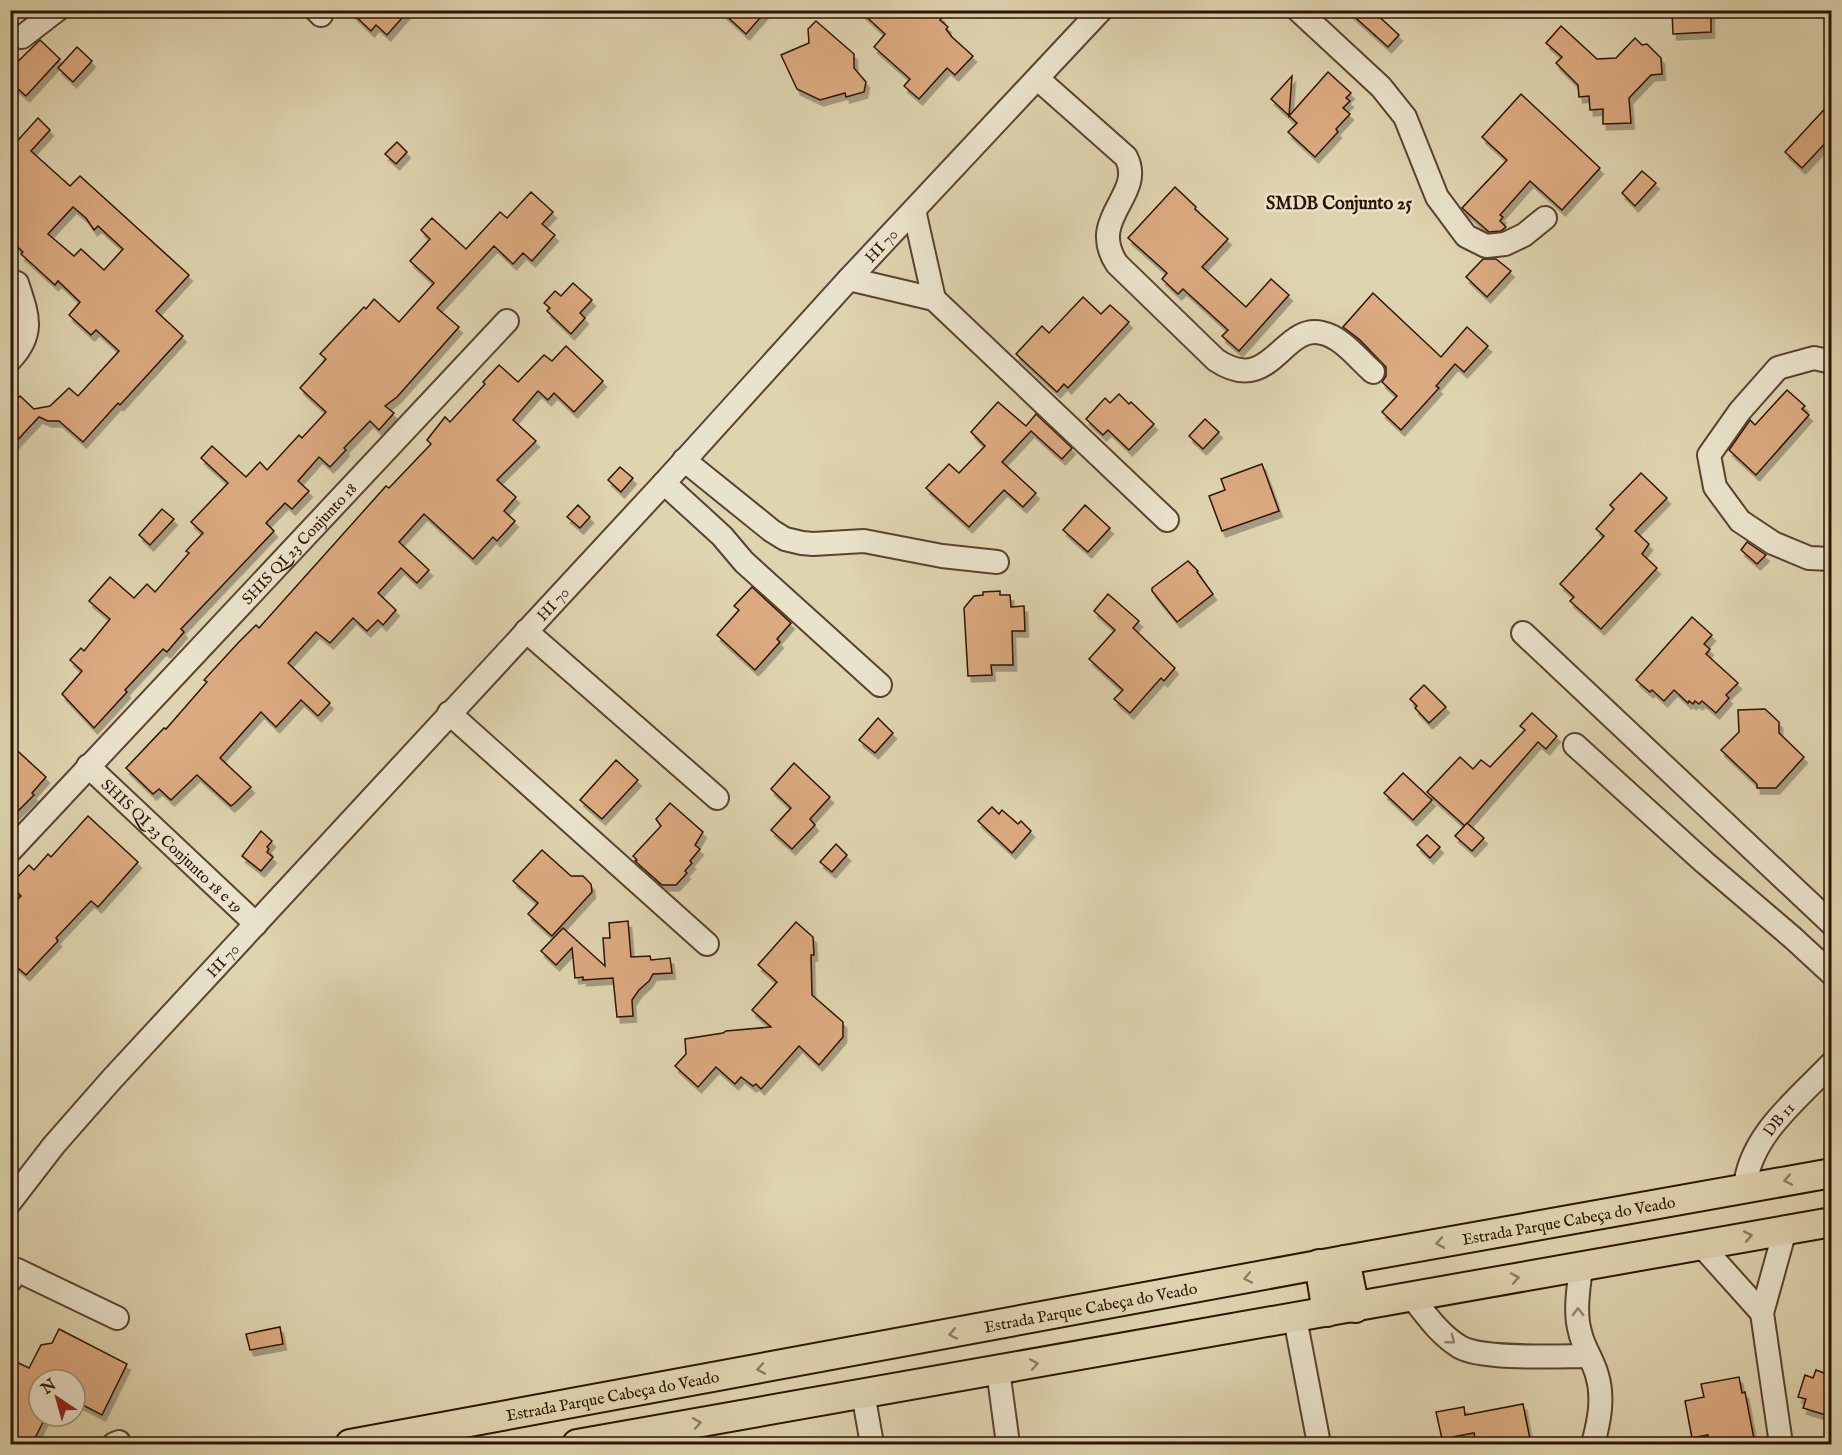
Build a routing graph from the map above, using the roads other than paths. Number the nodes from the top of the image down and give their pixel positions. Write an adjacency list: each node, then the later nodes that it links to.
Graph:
1 (57, 10): 4 (street)
2 (1101, 10): 5 (street, HI 70)
3 (1298, 10): 7 (street)
4 (22, 37)
5 (1038, 78): 6 (street, HI 70); 14 (street)
6 (914, 210): 8 (street, HI 70); 10 (street)
7 (1545, 218)
8 (849, 279): 10 (street); 15 (street, HI 70)
9 (17, 283): 12 (street)
10 (934, 299): 17 (street)
11 (507, 321): 25 (street, SHIS QI 23 Conjunto 18)
12 (10, 360)
13 (1832, 362): 18 (street)
14 (1373, 372)
15 (684, 460): 16 (street, HI 70); 19 (street)
16 (664, 483): 20 (street, HI 70); 22 (street)
17 (1167, 520)
18 (1832, 559)
19 (997, 562)
20 (526, 631): 23 (street, HI 70); 26 (street)
21 (1523, 633): 29 (street)
22 (880, 685)
23 (450, 713): 28 (street, HI 70); 30 (street)
24 (1575, 745): 31 (street)
25 (88, 766): 27 (street, SHIS QI 23 Conjunto 18); 28 (street, SHIS QI 23 Conjunto 18 e 19)
26 (717, 798)
27 (10, 851)
28 (256, 924): 35 (street, HI 70)
29 (1832, 924)
30 (707, 944)
31 (1832, 974)
32 (1832, 1063): 34 (street, DB 11)
33 (1832, 1173): 34 (main road, Estrada Parque Cabeça do Veado, one-way to 34)
34 (1745, 1188): 39 (main road, Estrada Parque Cabeça do Veado, one-way to 39)
35 (10, 1202)
36 (1832, 1222): 37 (main road)
37 (1785, 1230): 38 (main road, one-way to 37); 45 (street)
38 (1701, 1245): 40 (main road); 45 (street)
39 (1332, 1262): 43 (main road); 44 (main road); 52 (main road, Estrada Parque Cabeça do Veado, one-way to 52)
40 (1581, 1266): 42 (main road, one-way to 40); 48 (street, one-way to 40)
41 (13, 1272): 46 (street)
42 (1412, 1297): 43 (main road); 48 (street, one-way to 48)
43 (1355, 1308): 44 (main road)
44 (1327, 1312): 47 (main road)
45 (1762, 1313): 58 (street)
46 (117, 1318)
47 (1295, 1318): 49 (main road, one-way to 47); 56 (street)
48 (1589, 1356): 57 (street)
49 (998, 1370): 50 (main road); 55 (street)
50 (863, 1394): 51 (main road, one-way to 50); 54 (street)
51 (652, 1438): 53 (main road)
52 (350, 1444)
53 (577, 1444)
54 (872, 1444)
55 (1008, 1444)
56 (1319, 1444)
57 (1593, 1444)
58 (1781, 1444)

